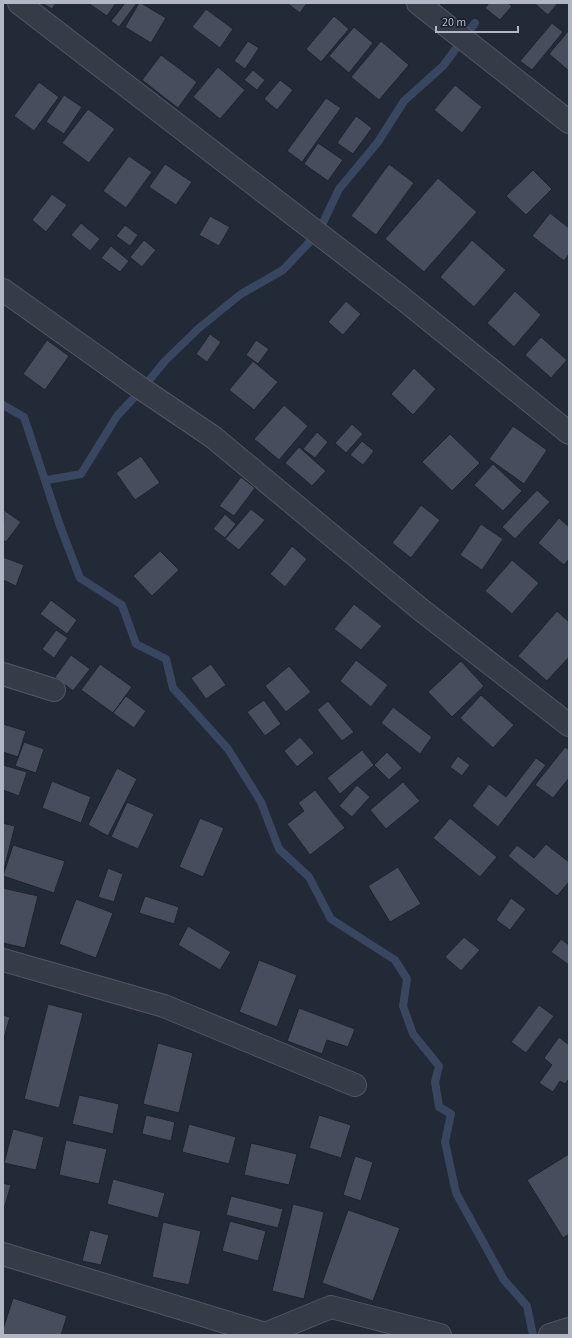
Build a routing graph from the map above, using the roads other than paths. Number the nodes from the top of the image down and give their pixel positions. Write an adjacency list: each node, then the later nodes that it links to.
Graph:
1 (19, 3): 5 (street)
2 (418, 3): 3 (street)
3 (569, 122)
4 (3, 290): 8 (street)
5 (569, 433)
6 (3, 674): 7 (street)
7 (54, 690)
8 (569, 724)
9 (3, 960): 10 (street)
10 (355, 1085)
11 (3, 1254): 13 (street)
12 (569, 1329): 15 (street)
13 (264, 1334): 14 (street)
14 (440, 1335)
15 (550, 1335)

